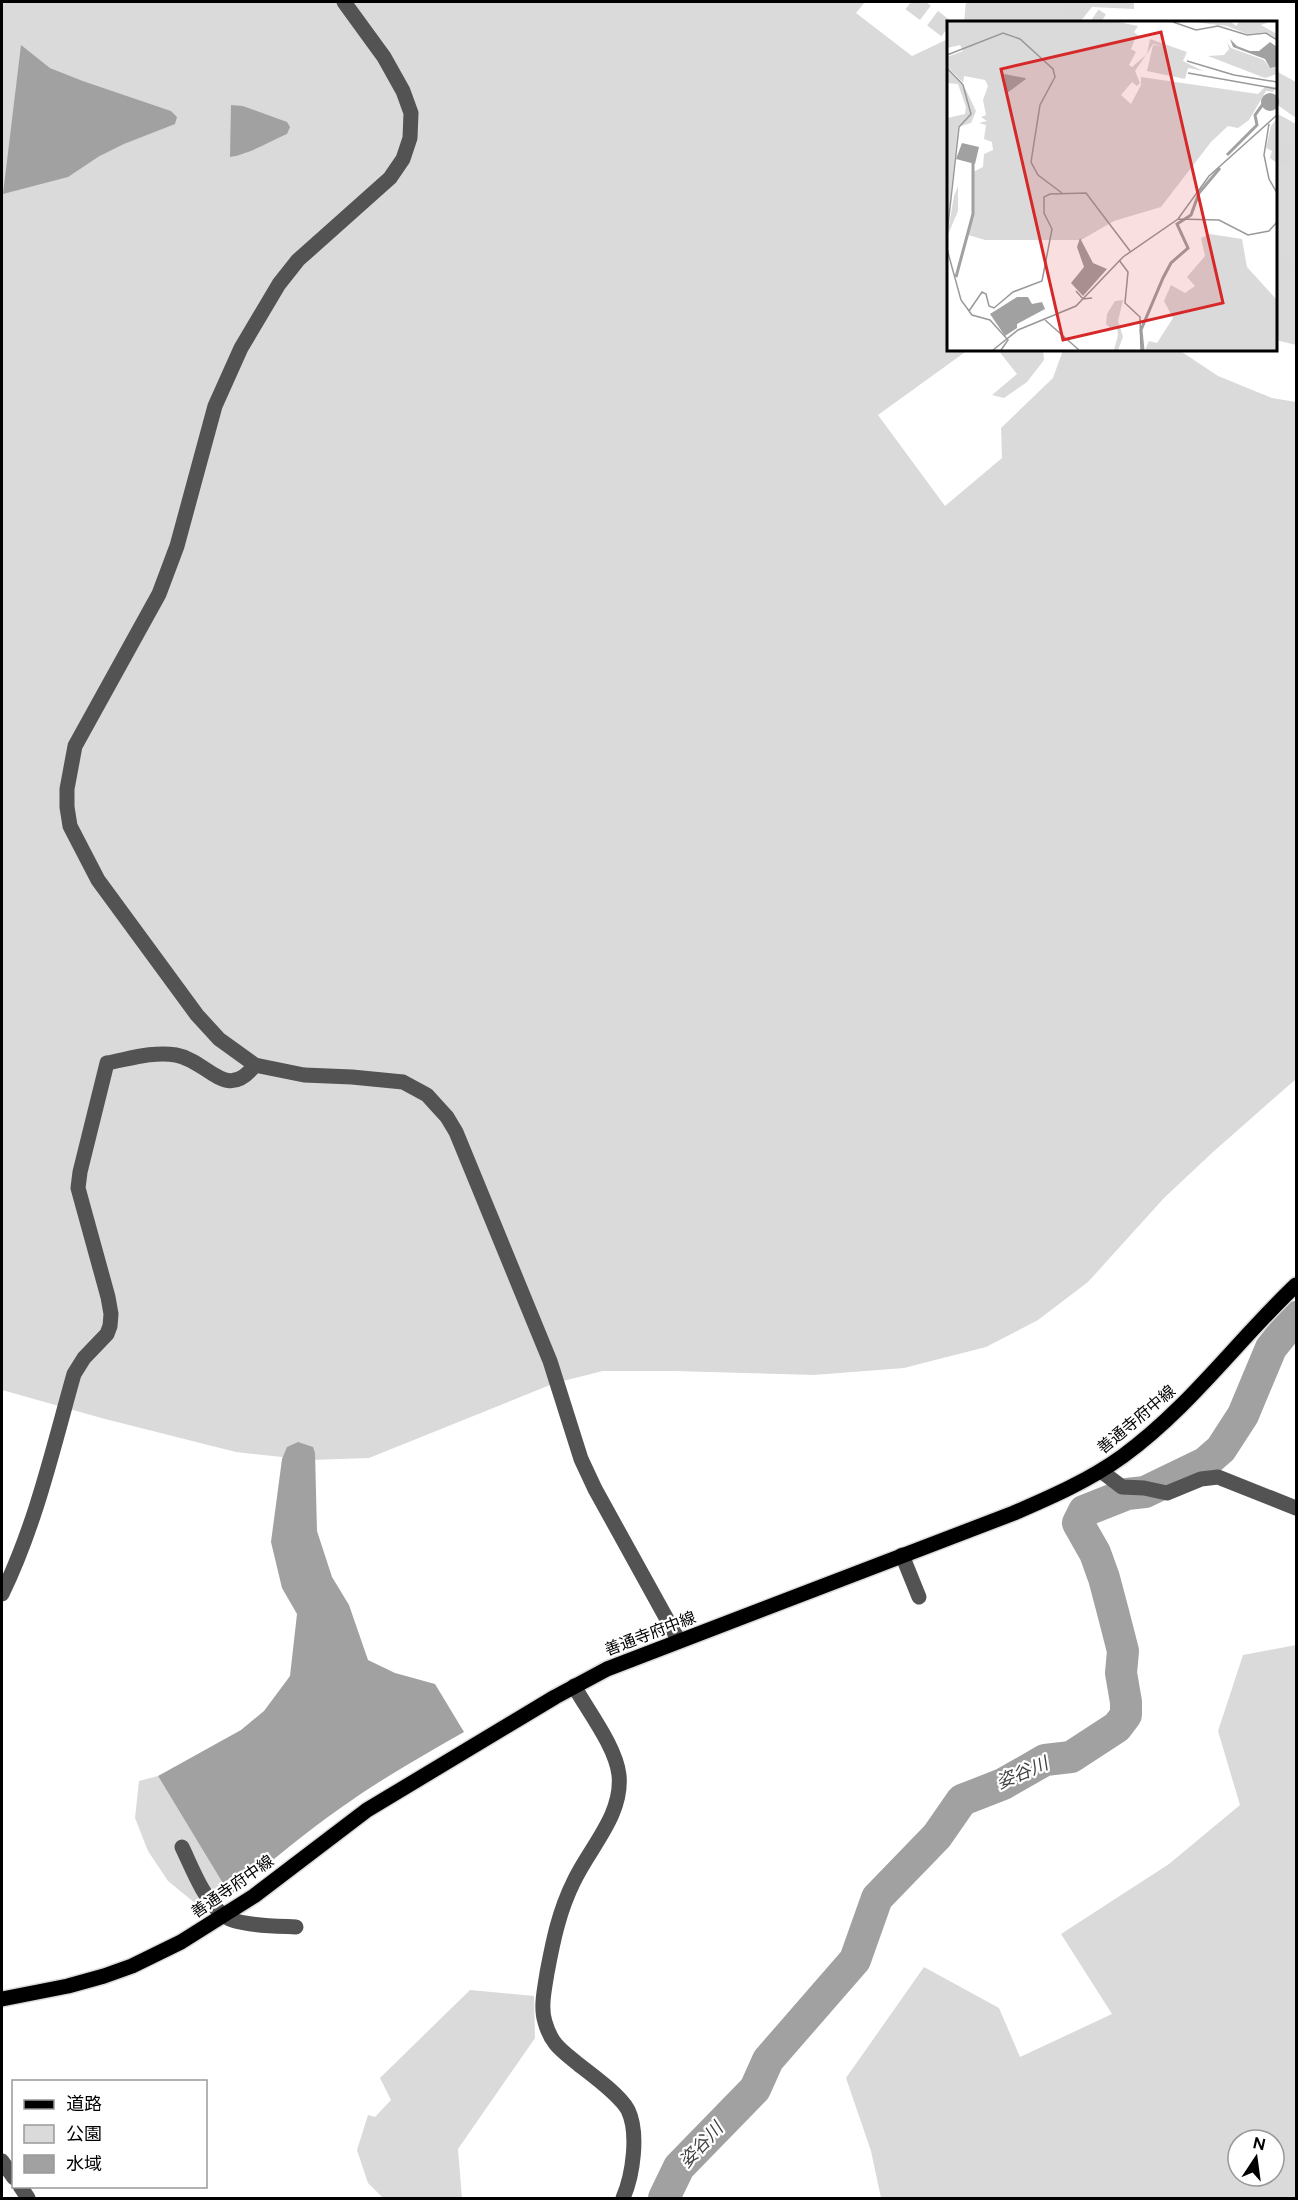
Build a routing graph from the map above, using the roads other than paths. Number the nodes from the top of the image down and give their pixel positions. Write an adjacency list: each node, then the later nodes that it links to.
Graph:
1 (344, 2): 2 (street)
2 (255, 1065): 7 (street); 9 (street)
3 (1296, 1285): 4 (main road, 善通寺府中線)
4 (1101, 1471): 5 (street); 6 (main road, 善通寺府中線)
5 (1296, 1508)
6 (902, 1556): 8 (street); 9 (main road, 善通寺府中線)
7 (2, 1594)
8 (919, 1597)
9 (679, 1641): 10 (main road, 善通寺府中線)
10 (574, 1686): 12 (main road, 善通寺府中線); 17 (street)
11 (182, 1847): 12 (street)
12 (224, 1916): 13 (street); 14 (main road, 善通寺府中線)
13 (296, 1927)
14 (2, 1999)
15 (2, 2161): 16 (street)
16 (12, 2175)
17 (623, 2199)

